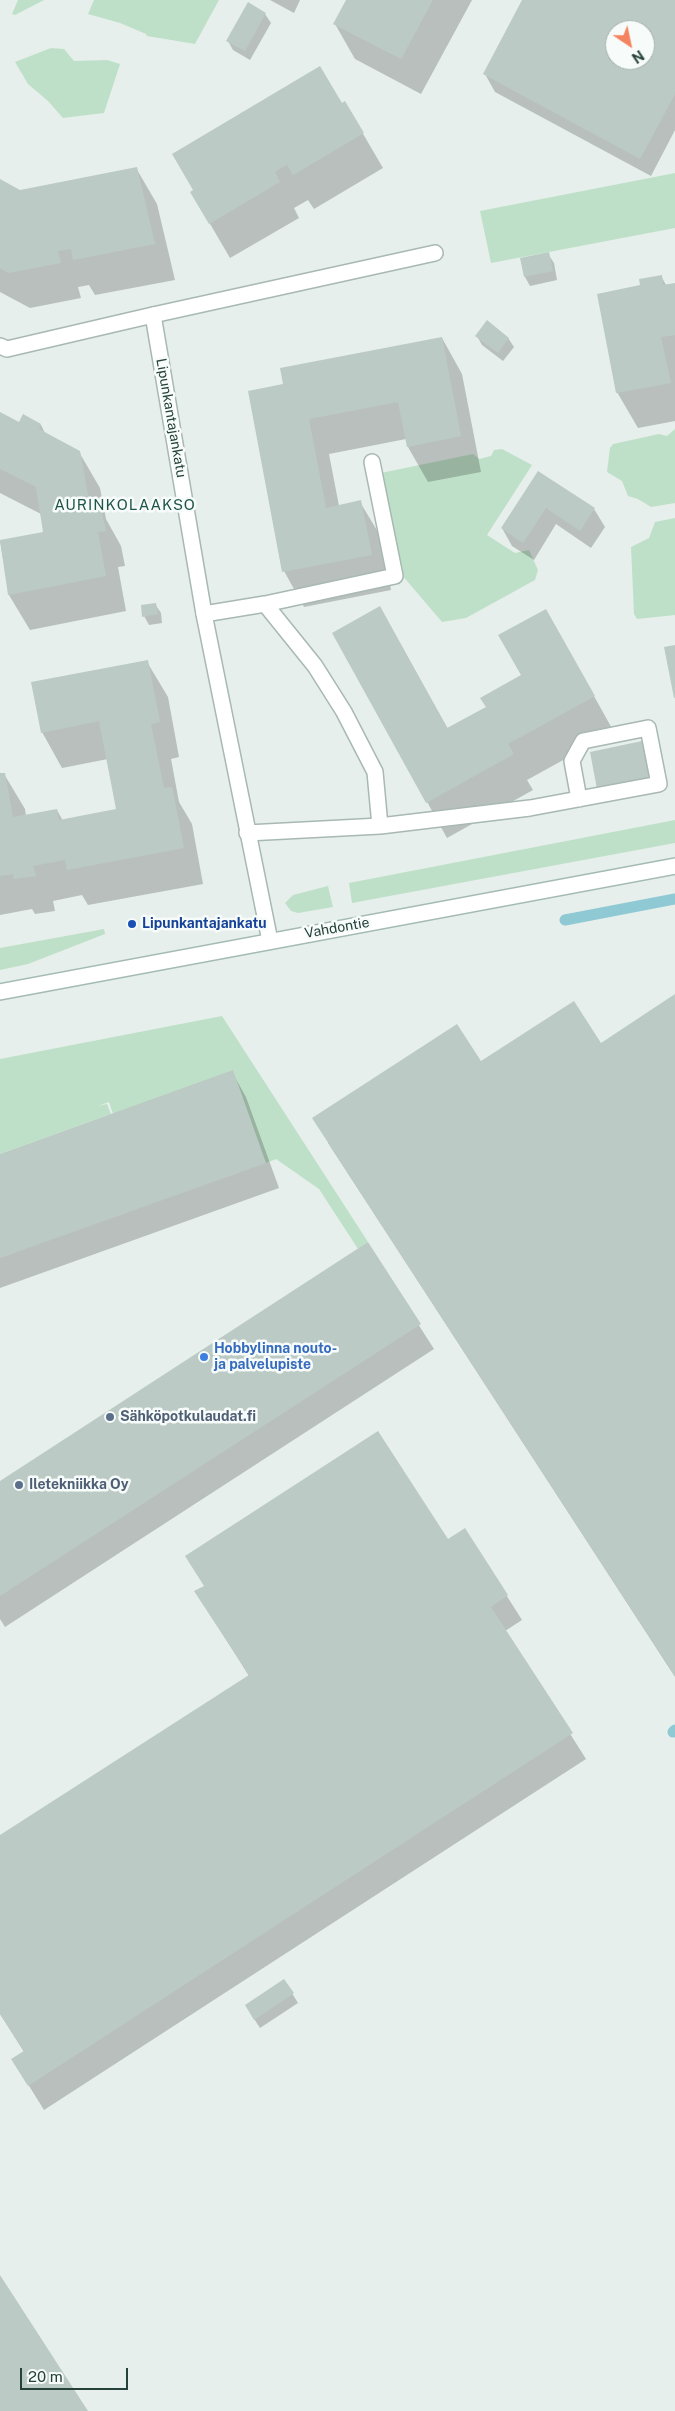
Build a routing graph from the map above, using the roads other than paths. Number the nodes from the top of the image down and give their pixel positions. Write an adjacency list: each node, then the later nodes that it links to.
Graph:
1 (435, 253): 2 (street)
2 (153, 315): 3 (street); 6 (street, Lipunkantajankatu)
3 (0, 346)
4 (372, 462): 5 (street)
5 (265, 604): 6 (street); 8 (street)
6 (204, 614): 9 (street, Lipunkantajankatu)
7 (579, 799): 7 (street); 8 (street)
8 (380, 826): 9 (street)
9 (247, 833): 11 (street, Lipunkantajankatu)
10 (675, 866): 11 (street, Vahdontie)
11 (270, 941): 12 (street, Vahdontie)
12 (0, 992)

